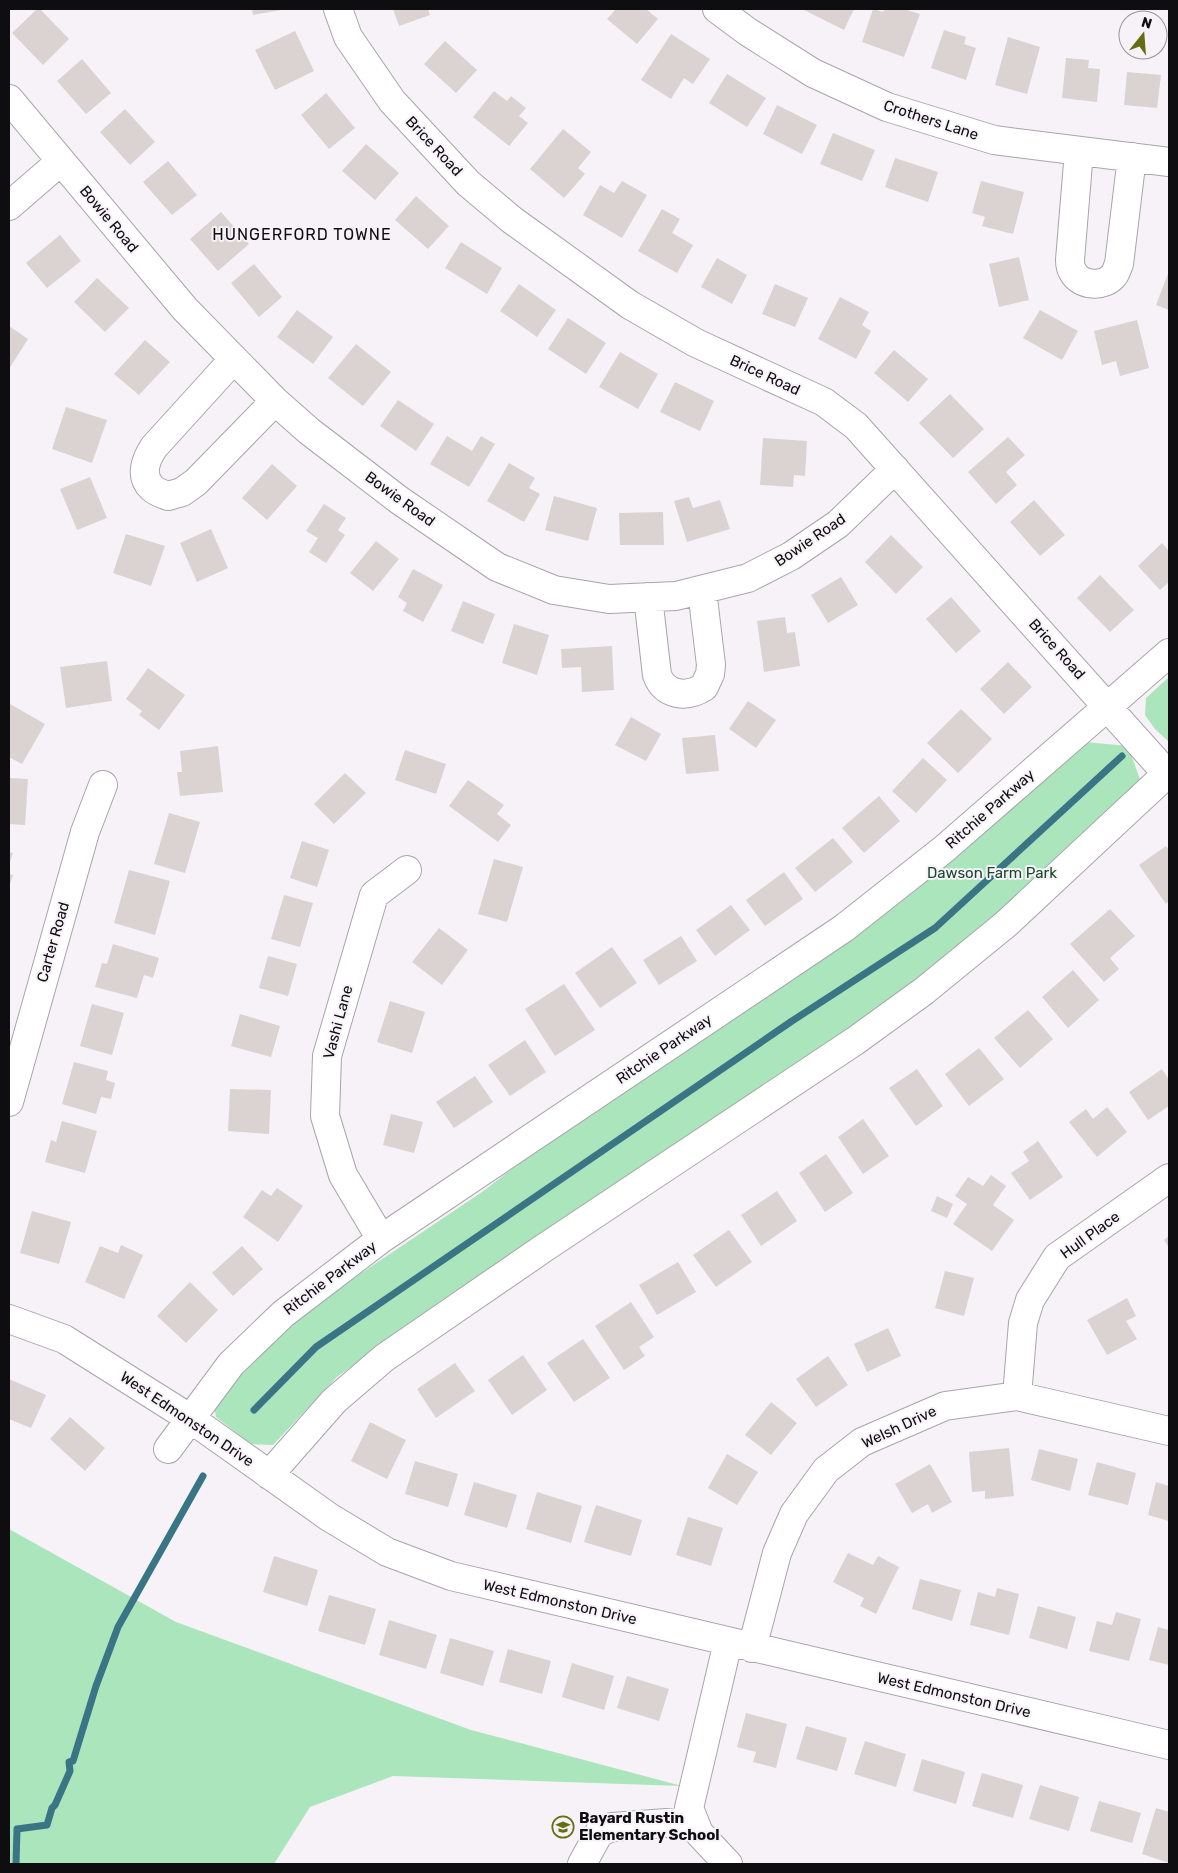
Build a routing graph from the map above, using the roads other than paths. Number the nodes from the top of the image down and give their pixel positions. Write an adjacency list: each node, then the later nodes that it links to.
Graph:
1 (338, 9): 11 (street, Brice Road)
2 (717, 9): 4 (street, Crothers Lane)
3 (9, 99): 6 (street, Bowie Road)
4 (1079, 151): 5 (street, Crothers Lane); 5 (street)
5 (1132, 157): 7 (street, Crothers Lane)
6 (61, 161): 8 (street); 9 (street, Bowie Road)
7 (1169, 162)
8 (9, 206)
9 (233, 360): 10 (street, Bowie Road); 10 (street)
10 (274, 401): 13 (street, Bowie Road)
11 (895, 469): 12 (street, Bowie Road); 15 (street, Brice Road)
12 (702, 590): 13 (street, Bowie Road); 13 (street)
13 (648, 597)
14 (1169, 653): 15 (street, Ritchie Parkway)
15 (1109, 706): 16 (street, Brice Road); 21 (street, Ritchie Parkway)
16 (1169, 774): 27 (street)
17 (103, 785): 19 (street, Carter Road)
18 (406, 870): 21 (street, Vashi Lane)
19 (9, 1102)
20 (1169, 1178): 23 (street, Hull Place)
21 (381, 1239): 24 (street, Ritchie Parkway)
22 (9, 1318): 24 (street, West Edmonston Drive)
23 (1017, 1396): 25 (street, Welsh Drive); 28 (street, Welsh Drive)
24 (191, 1419): 26 (street, Ritchie Parkway); 27 (street, West Edmonston Drive)
25 (1169, 1431)
26 (168, 1448)
27 (269, 1475): 28 (street, West Edmonston Drive)
28 (740, 1645): 29 (street, West Edmonston Drive); 30 (street, Welsh Drive)
29 (1169, 1745)
30 (694, 1820): 31 (street); 32 (street)
31 (724, 1860): 33 (street)
32 (582, 1864)
33 (752, 1864)

